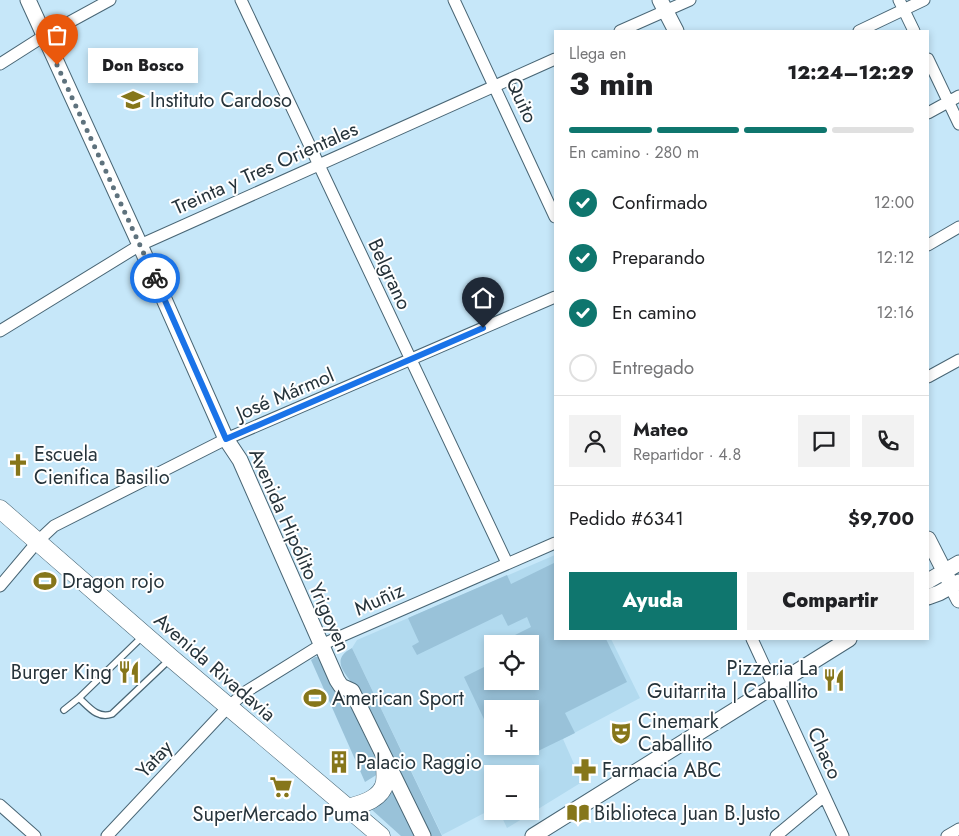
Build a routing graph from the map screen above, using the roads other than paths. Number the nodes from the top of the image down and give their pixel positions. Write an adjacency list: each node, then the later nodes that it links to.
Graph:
1 (28, 0): 13 (main road, Avenida Hipólito Yrigoyen)
2 (110, 0): 13 (street)
3 (240, 0): 22 (street, Belgrano)
4 (454, 0): 17 (street, Quito)
5 (690, 0): 8 (street)
6 (924, 0): 7 (street)
7 (901, 5): 11 (street); 12 (street)
8 (663, 6): 9 (street); 10 (main road)
9 (622, 30)
10 (675, 30)
11 (861, 30)
12 (914, 30)
13 (44, 36): 16 (street); 26 (main road, Avenida Hipólito Yrigoyen)
14 (554, 59): 17 (street, Treinta y Tres Orientales)
15 (929, 61): 19 (street)
16 (0, 64)
17 (495, 85): 22 (street, Treinta y Tres Orientales); 23 (street, Quito)
18 (959, 96): 19 (street)
19 (948, 102): 20 (street); 21 (street)
20 (929, 112)
21 (959, 124)
22 (318, 164): 26 (street, Treinta y Tres Orientales); 29 (street, Belgrano)
23 (554, 214)
24 (959, 227): 25 (street)
25 (929, 243)
26 (140, 245): 28 (street, Treinta y Tres Orientales); 32 (main road, Avenida Hipólito Yrigoyen)
27 (554, 297): 29 (street, José Mármol)
28 (0, 331)
29 (411, 360): 32 (street, José Mármol); 38 (street, Belgrano)
30 (959, 360): 31 (street)
31 (929, 376)
32 (226, 439): 34 (street, José Mármol); 47 (main road, Avenida Hipólito Yrigoyen)
33 (0, 509): 34 (main road, Avenida Rivadavia)
34 (38, 541): 41 (street, José Mármol); 44 (main road, Avenida Rivadavia)
35 (929, 541): 39 (main road)
36 (554, 542): 38 (street, Muñiz)
37 (959, 562): 39 (main road)
38 (506, 563): 47 (street, Muñiz)
39 (943, 571): 40 (main road); 42 (main road)
40 (929, 580)
41 (0, 586)
42 (956, 589): 43 (main road)
43 (929, 597)
44 (144, 634): 48 (main road, Avenida Rivadavia); 50 (lane)
45 (752, 640): 49 (street)
46 (847, 640): 49 (main road)
47 (321, 645): 51 (street, Muñiz); 53 (main road, Avenida Hipólito Yrigoyen)
48 (171, 658): 50 (lane); 51 (main road, Avenida Rivadavia)
49 (774, 685): 54 (street, Chaco); 62 (main road)
50 (79, 698): 52 (lane)
51 (228, 707): 56 (main road, Avenida Rivadavia); 59 (street, Yatay)
52 (64, 710)
53 (386, 762): 56 (main road); 61 (main road, Avenida Hipólito Yrigoyen)
54 (824, 796): 63 (street); 64 (street, Chaco)
55 (0, 805): 58 (street)
56 (348, 808): 60 (main road, Avenida Rivadavia)
57 (959, 829): 65 (street)
58 (35, 836)
59 (107, 836)
60 (381, 836)
61 (422, 836)
62 (533, 836)
63 (776, 836)
64 (843, 836)
65 (947, 836)

